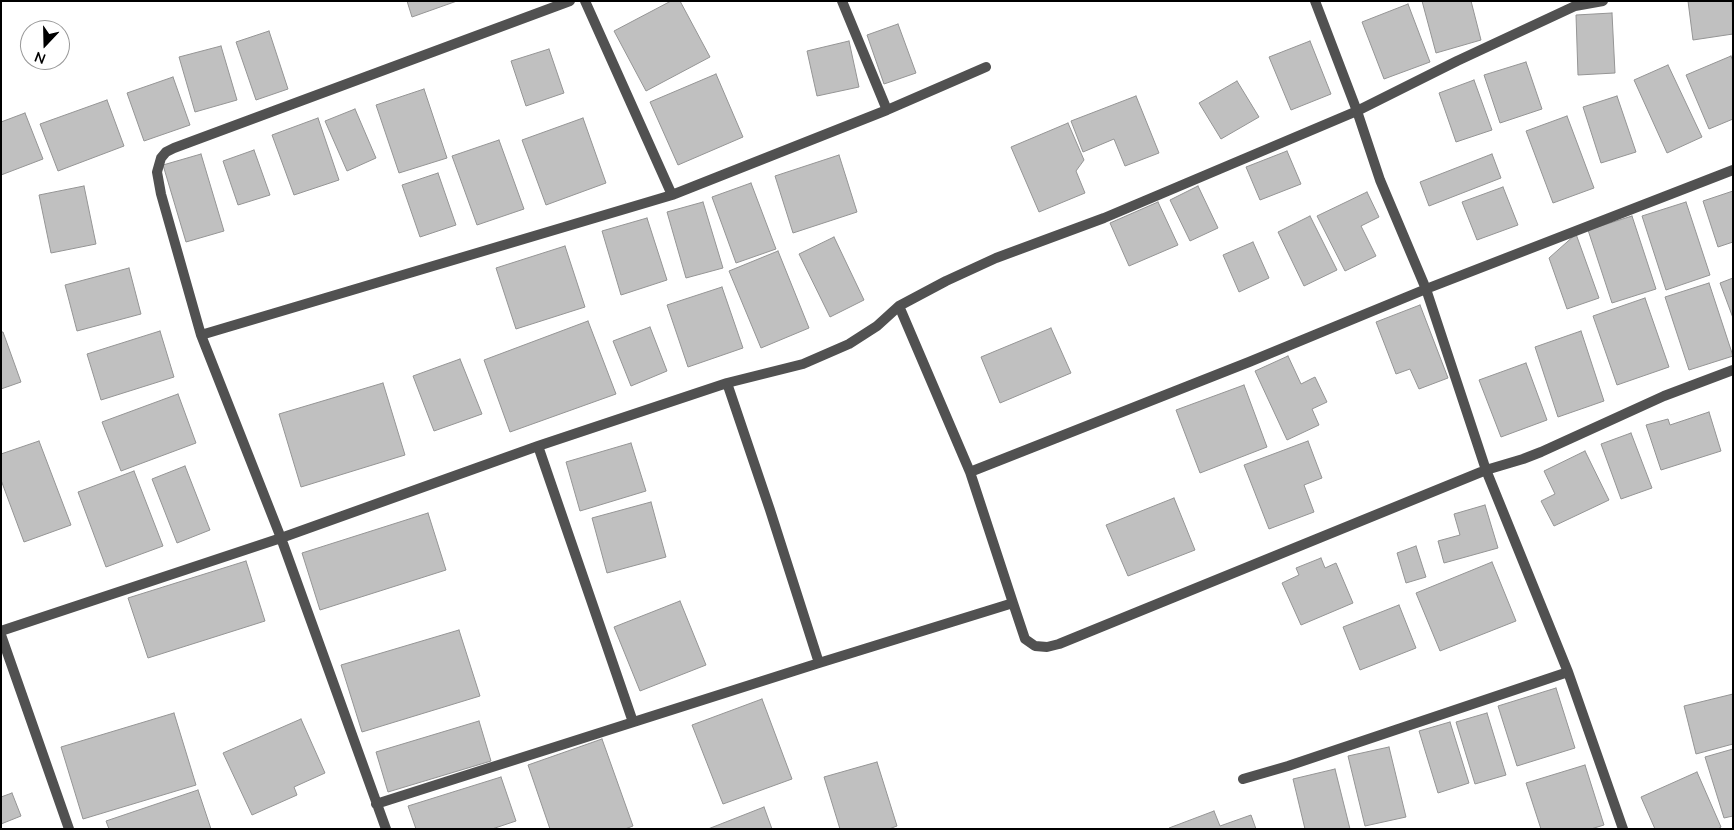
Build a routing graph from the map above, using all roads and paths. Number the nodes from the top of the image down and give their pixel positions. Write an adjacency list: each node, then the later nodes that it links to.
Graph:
1 (570, 1): 13 (street)
2 (585, 1): 10 (street)
3 (842, 1): 7 (street)
4 (1315, 1): 8 (street)
5 (1603, 1): 8 (street)
6 (986, 67): 7 (street)
7 (887, 110): 10 (street)
8 (1357, 111): 11 (street); 12 (street)
9 (1733, 170): 11 (street)
10 (672, 195): 13 (street)
11 (1426, 289): 17 (street); 18 (street)
12 (898, 306): 15 (street); 18 (street)
13 (201, 335): 19 (street)
14 (1733, 370): 17 (street)
15 (727, 383): 16 (street); 22 (street)
16 (538, 446): 19 (street); 24 (street)
17 (1486, 470): 20 (street); 23 (street)
18 (970, 472): 20 (street)
19 (281, 538): 21 (street); 26 (street)
20 (1013, 603): 22 (street)
21 (1, 633): 27 (street)
22 (819, 663): 24 (street)
23 (1568, 672): 25 (street); 29 (street)
24 (633, 722): 26 (street)
25 (1243, 779)
26 (376, 804): 28 (street)
27 (69, 829)
28 (386, 829)
29 (1623, 829)

